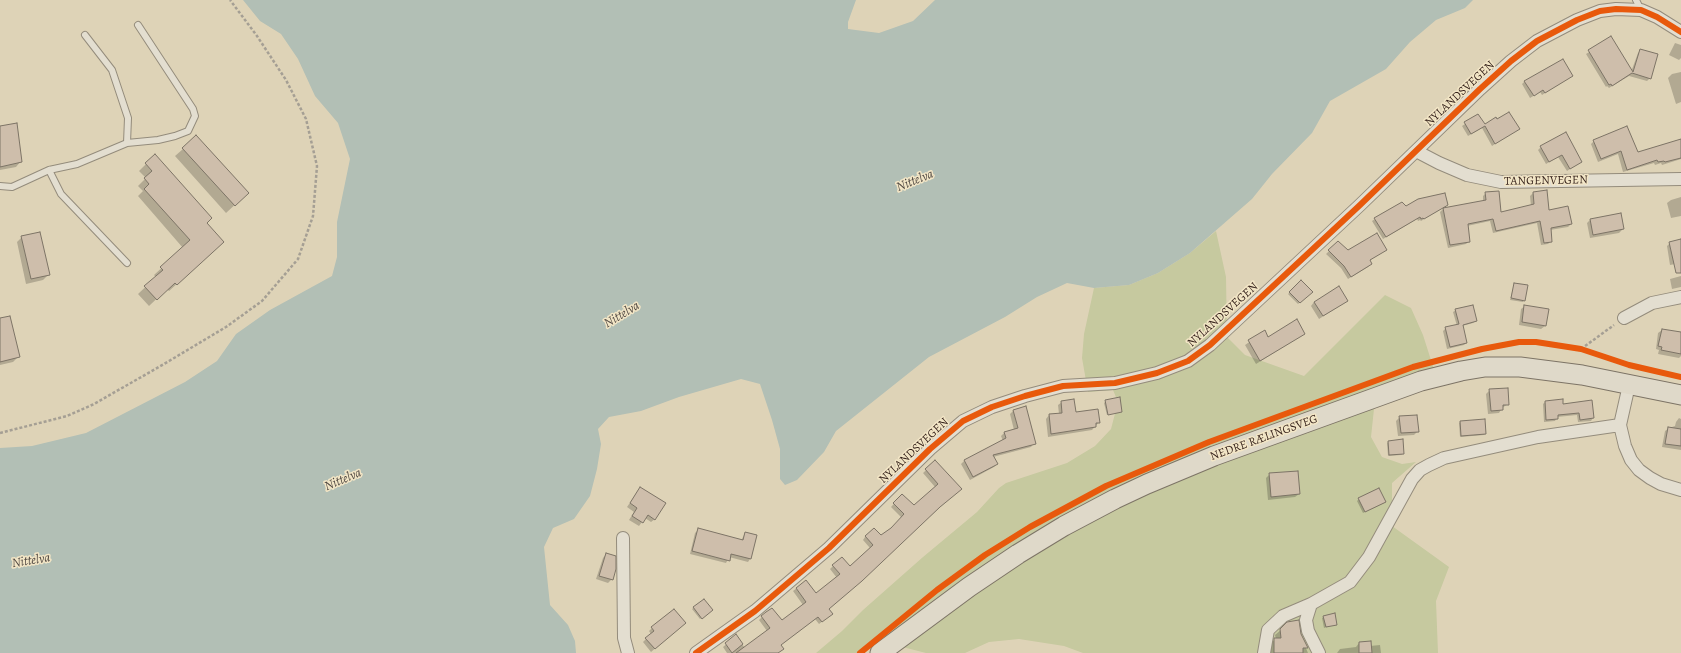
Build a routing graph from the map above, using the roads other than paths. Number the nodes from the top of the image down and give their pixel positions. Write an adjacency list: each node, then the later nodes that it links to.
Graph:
1 (1639, 5): 3 (street, NYLANDSVEGEN); 6 (street, NYLANDSVEGEN)
2 (138, 25): 5 (lane)
3 (1681, 32)
4 (85, 35): 5 (lane)
5 (127, 143): 7 (lane)
6 (1416, 151): 8 (street, TANGENVEGEN); 23 (street, NYLANDSVEGEN)
7 (50, 170): 10 (lane); 12 (lane)
8 (1681, 179)
9 (0, 186): 10 (lane)
10 (12, 187): 11 (lane)
11 (0, 191)
12 (127, 263)
13 (1681, 297): 14 (street)
14 (1624, 318)
15 (1629, 385): 16 (main road, NEDRE RÆLINGSVEG); 17 (street); 21 (main road, NEDRE RÆLINGSVEG)
16 (1681, 395)
17 (1620, 425): 18 (street); 20 (street)
18 (1681, 490)
19 (623, 538): 22 (street)
20 (1311, 604): 26 (street); 27 (street)
21 (932, 616): 24 (main road, NEDRE RÆLINGSVEG); 25 (main road, NEDRE RÆLINGSVEG)
22 (628, 653)
23 (696, 653)
24 (880, 653)
25 (898, 653)
26 (1264, 653)
27 (1319, 653)

